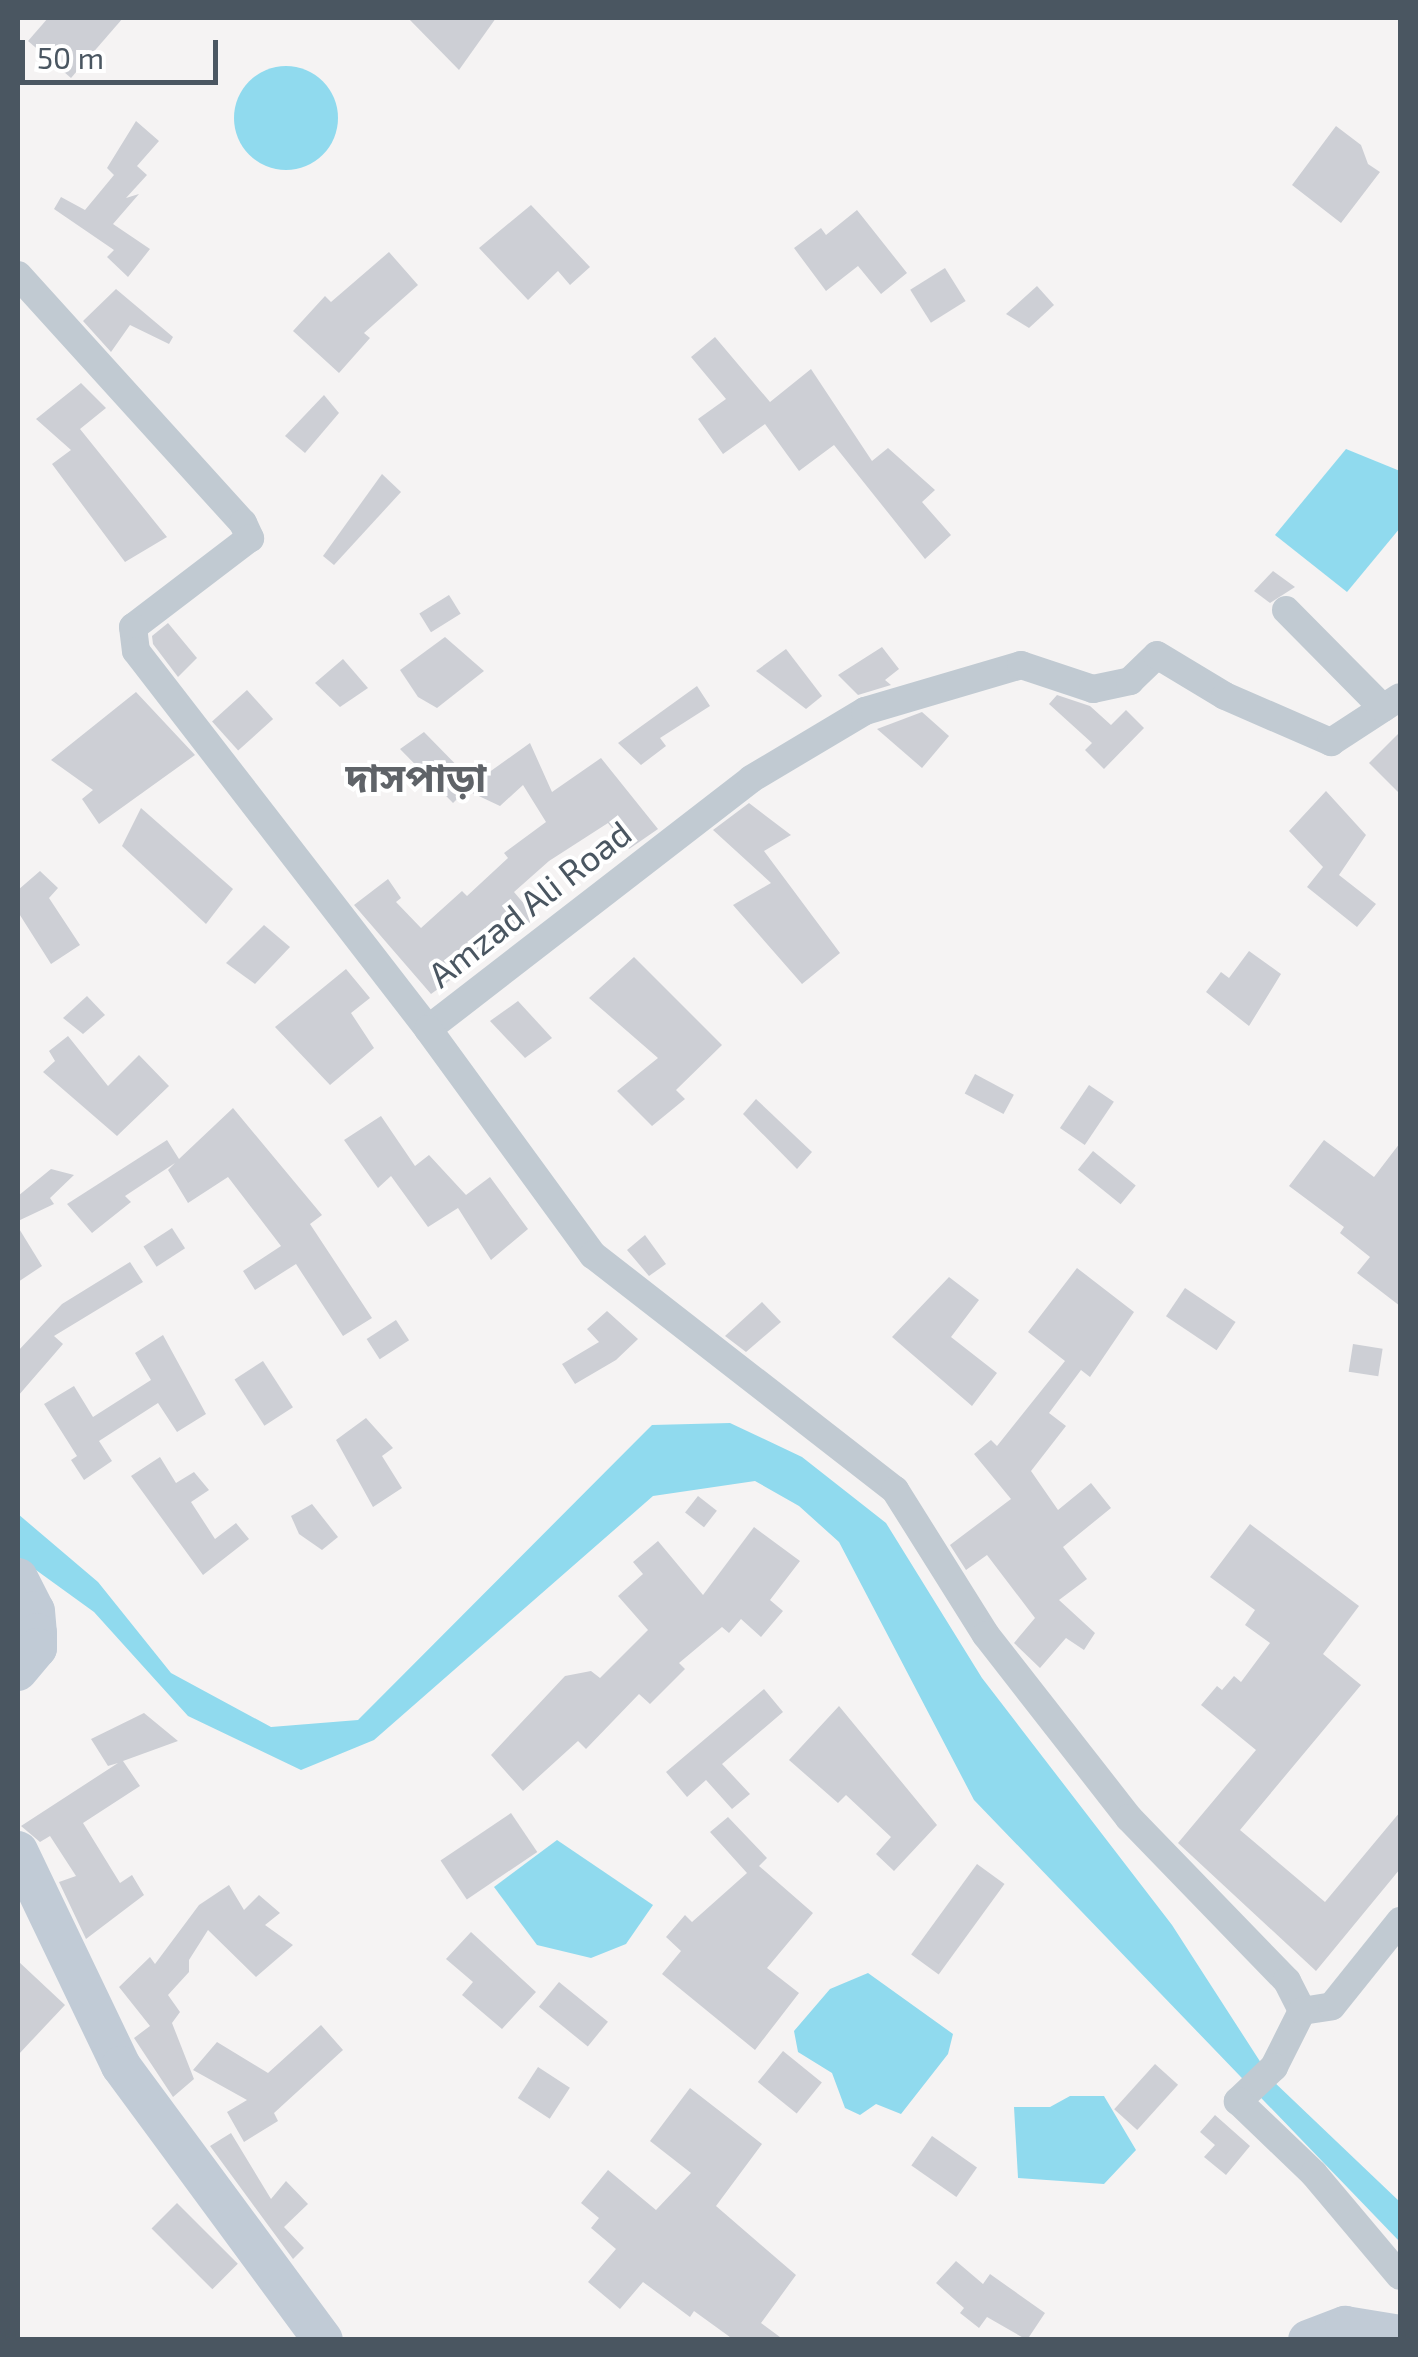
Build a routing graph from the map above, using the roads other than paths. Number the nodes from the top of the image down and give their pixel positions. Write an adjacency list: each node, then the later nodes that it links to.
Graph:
1 (18, 274): 4 (street, Amzad Ali Road)
2 (1286, 610): 3 (street)
3 (1392, 702): 4 (street, Amzad Ali Road)
4 (428, 1028): 9 (street)
5 (18, 1578): 6 (main road)
6 (18, 1670)
7 (18, 1851): 12 (main road)
8 (1400, 1921): 9 (street)
9 (1302, 2011): 10 (street)
10 (1400, 2276)
11 (1400, 2335): 13 (main road)
12 (324, 2340)
13 (1308, 2340)

